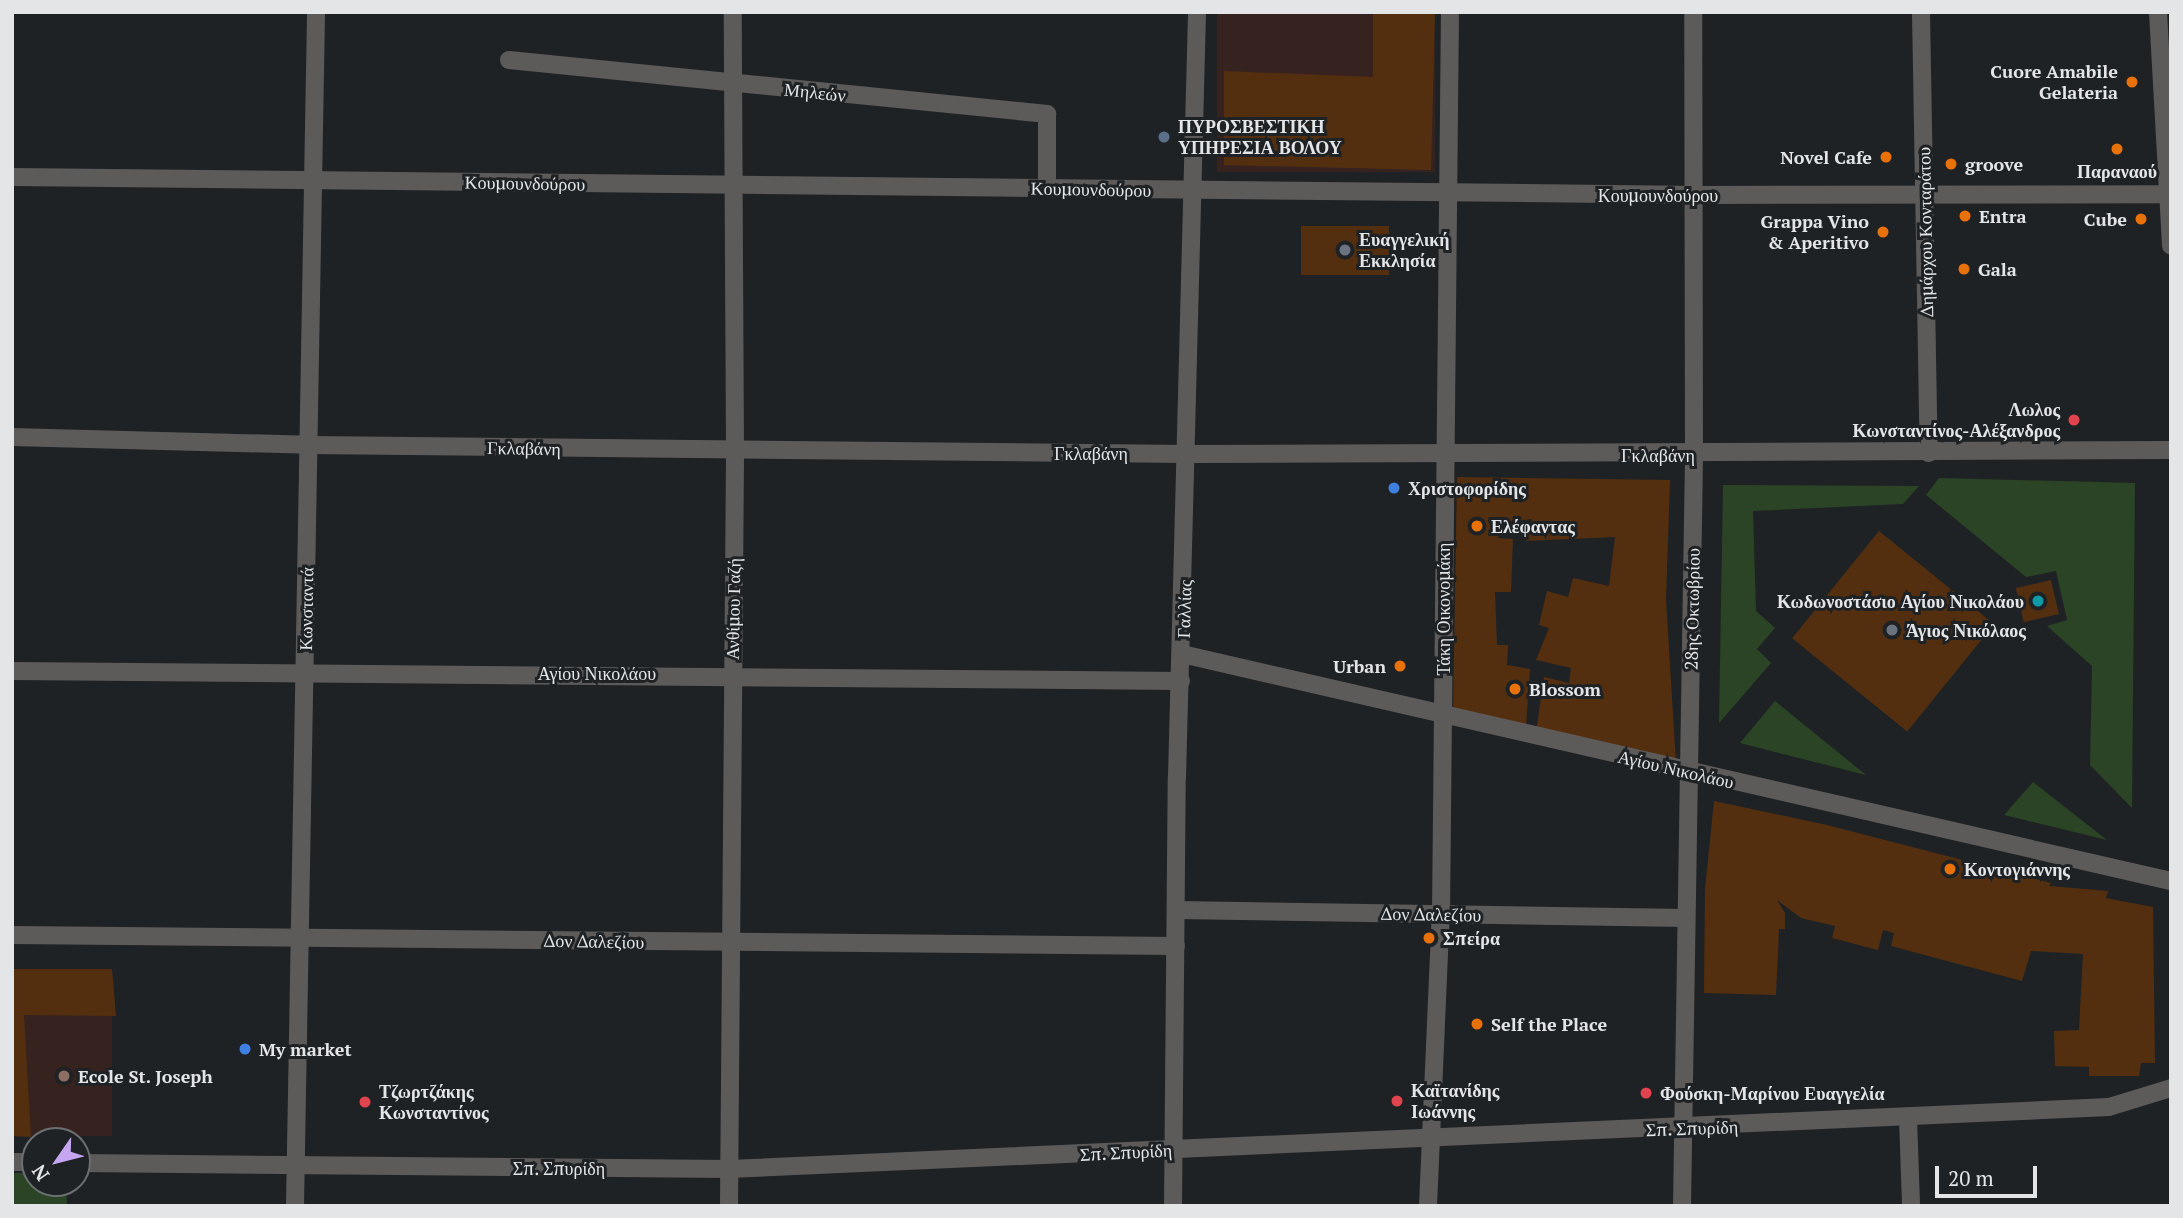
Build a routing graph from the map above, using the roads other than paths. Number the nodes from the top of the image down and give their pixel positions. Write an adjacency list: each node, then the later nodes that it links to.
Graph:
1 (316, 12): 12 (street, Κωνσταντά)
2 (733, 12): 10 (street, Ανθίμου Γαζή)
3 (1197, 12): 15 (street, Γαλλίας)
4 (1450, 12): 16 (street, Τάκη Οικονομάκη)
5 (1693, 12): 18 (street, 28ης Οκτωβρίου)
6 (1921, 12): 19 (street, Δημάρχου Κονταράτου)
7 (2158, 12): 8 (street)
8 (2166, 57): 17 (street)
9 (509, 60): 10 (street, Μηλεών)
10 (733, 84): 13 (street, Ανθίμου Γαζή); 14 (street, Μηλεών)
11 (12, 177): 12 (street, Κουμουνδούρου)
12 (314, 180): 13 (street, Κουμουνδούρου); 22 (street, Κωνσταντά)
13 (733, 185): 14 (street, Κουμουνδούρου); 24 (street, Ανθίμου Γαζή)
14 (1047, 188): 15 (street, Κουμουνδούρου)
15 (1194, 190): 16 (street, Κουμουνδούρου); 26 (street, Γαλλίας)
16 (1447, 193): 18 (street, Κουμουνδούρου); 27 (street, Τάκη Οικονομάκη)
17 (2169, 194): 19 (street, Κουμουνδούρου); 20 (street)
18 (1696, 195): 19 (street, Κουμουνδούρου); 28 (street, 28ης Οκτωβρίου)
19 (1924, 195): 25 (street, Δημάρχου Κονταράτου)
20 (2171, 246)
21 (12, 437): 22 (street, Γκλαβάνη)
22 (308, 445): 24 (street, Γκλαβάνη); 31 (street, Κωνσταντά)
23 (2171, 450): 25 (street, Γκλαβάνη)
24 (735, 451): 26 (street, Γκλαβάνη); 32 (street, Ανθίμου Γαζή)
25 (1929, 453): 28 (street, Γκλαβάνη)
26 (1189, 454): 27 (street, Γκλαβάνη); 29 (street, Γαλλίας)
27 (1443, 455): 28 (street, Γκλαβάνη); 34 (street, Τάκη Οικονομάκη)
28 (1694, 455): 35 (street, 28ης Οκτωβρίου)
29 (1182, 654): 33 (street, Γαλλίας); 34 (street, Αγίου Νικολάου)
30 (12, 671): 31 (street, Αγίου Νικολάου)
31 (305, 672): 32 (street, Αγίου Νικολάου); 41 (street, Κωνσταντά)
32 (733, 674): 33 (street, Αγίου Νικολάου); 42 (street, Ανθίμου Γαζή)
33 (1181, 681): 37 (street, Γαλλίας)
34 (1443, 716): 35 (street, Αγίου Νικολάου); 38 (street, Τάκη Οικονομάκη)
35 (1690, 772): 36 (street, Αγίου Νικολάου); 39 (street, 28ης Οκτωβρίου)
36 (2171, 881)
37 (1177, 910): 38 (street, Δον Δαλεζίου); 43 (street, Γαλλίας)
38 (1441, 914): 39 (street, Δον Δαλεζίου); 47 (street, Τάκη Οικονομάκη)
39 (1685, 918): 46 (street, 28ης Οκτωβρίου)
40 (12, 935): 41 (street, Δον Δαλεζίου)
41 (301, 938): 42 (street, Δον Δαλεζίου); 50 (street, Κωνσταντά)
42 (731, 942): 43 (street, Δον Δαλεζίου); 51 (street, Ανθίμου Γαζή)
43 (1176, 946): 48 (street, Γαλλίας)
44 (2171, 1088): 45 (street, Σπ. Σπυρίδη)
45 (1908, 1118): 46 (street, Σπ. Σπυρίδη); 57 (street)
46 (1683, 1129): 47 (street, Σπ. Σπυρίδη); 56 (street, 28ης Οκτωβρίου)
47 (1433, 1138): 48 (street, Σπ. Σπυρίδη); 55 (street, Τάκη Οικονομάκη)
48 (1173, 1150): 51 (street, Σπ. Σπυρίδη); 54 (street, Γαλλίας)
49 (91, 1163): 50 (street, Σπ. Σπυρίδη)
50 (296, 1167): 51 (street, Σπ. Σπυρίδη); 52 (street, Κωνσταντά)
51 (730, 1169): 53 (street, Ανθίμου Γαζή)
52 (295, 1206)
53 (729, 1206)
54 (1173, 1206)
55 (1428, 1206)
56 (1682, 1206)
57 (1911, 1206)

